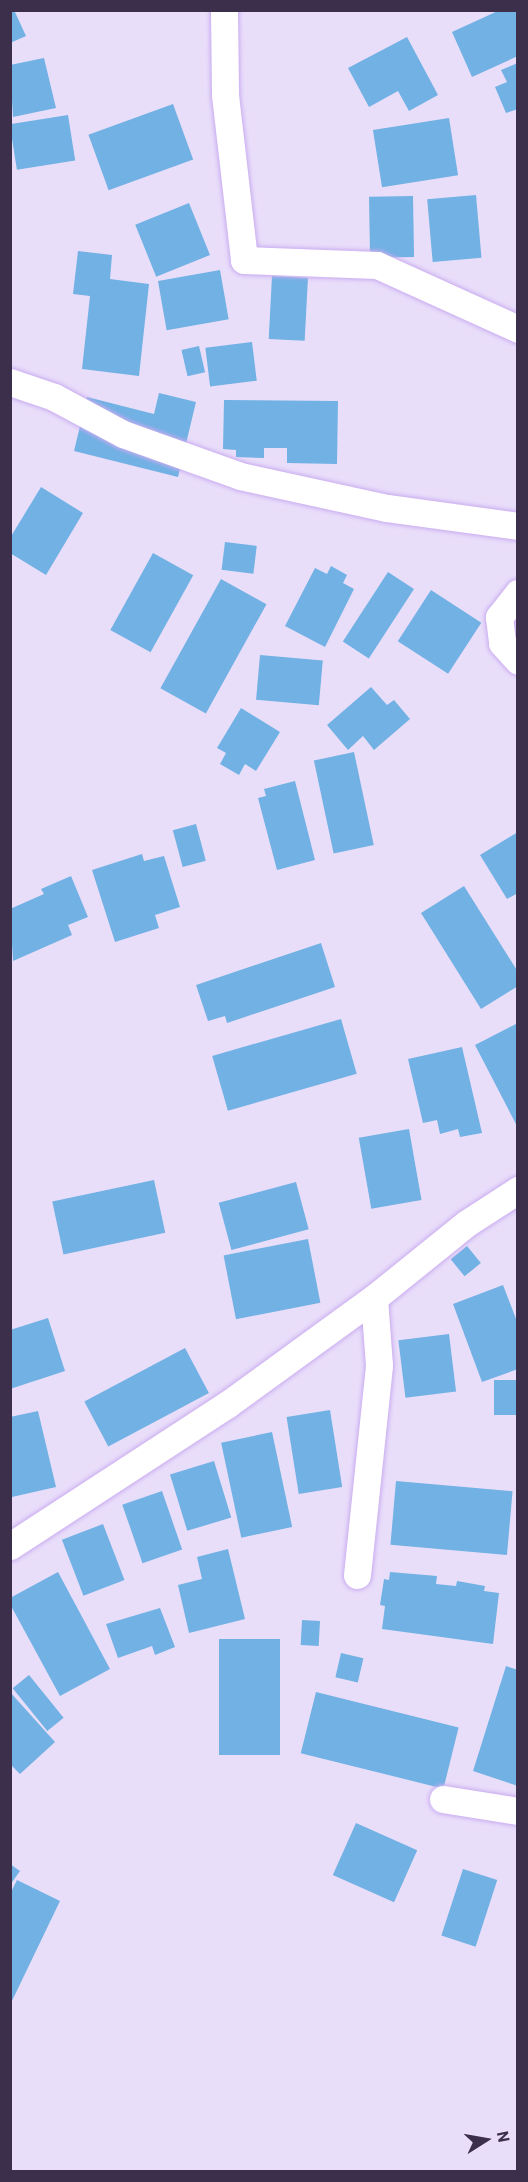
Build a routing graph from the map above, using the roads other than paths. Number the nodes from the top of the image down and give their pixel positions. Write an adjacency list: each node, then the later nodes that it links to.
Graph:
1 (224, 10): 2 (street)
2 (518, 329)
3 (10, 382): 4 (street)
4 (518, 526)
5 (518, 593): 6 (street)
6 (518, 661)
7 (518, 1190): 8 (street)
8 (374, 1298): 9 (street); 10 (street)
9 (10, 1546)
10 (357, 1575)
11 (443, 1799): 12 (street)
12 (518, 1811)

